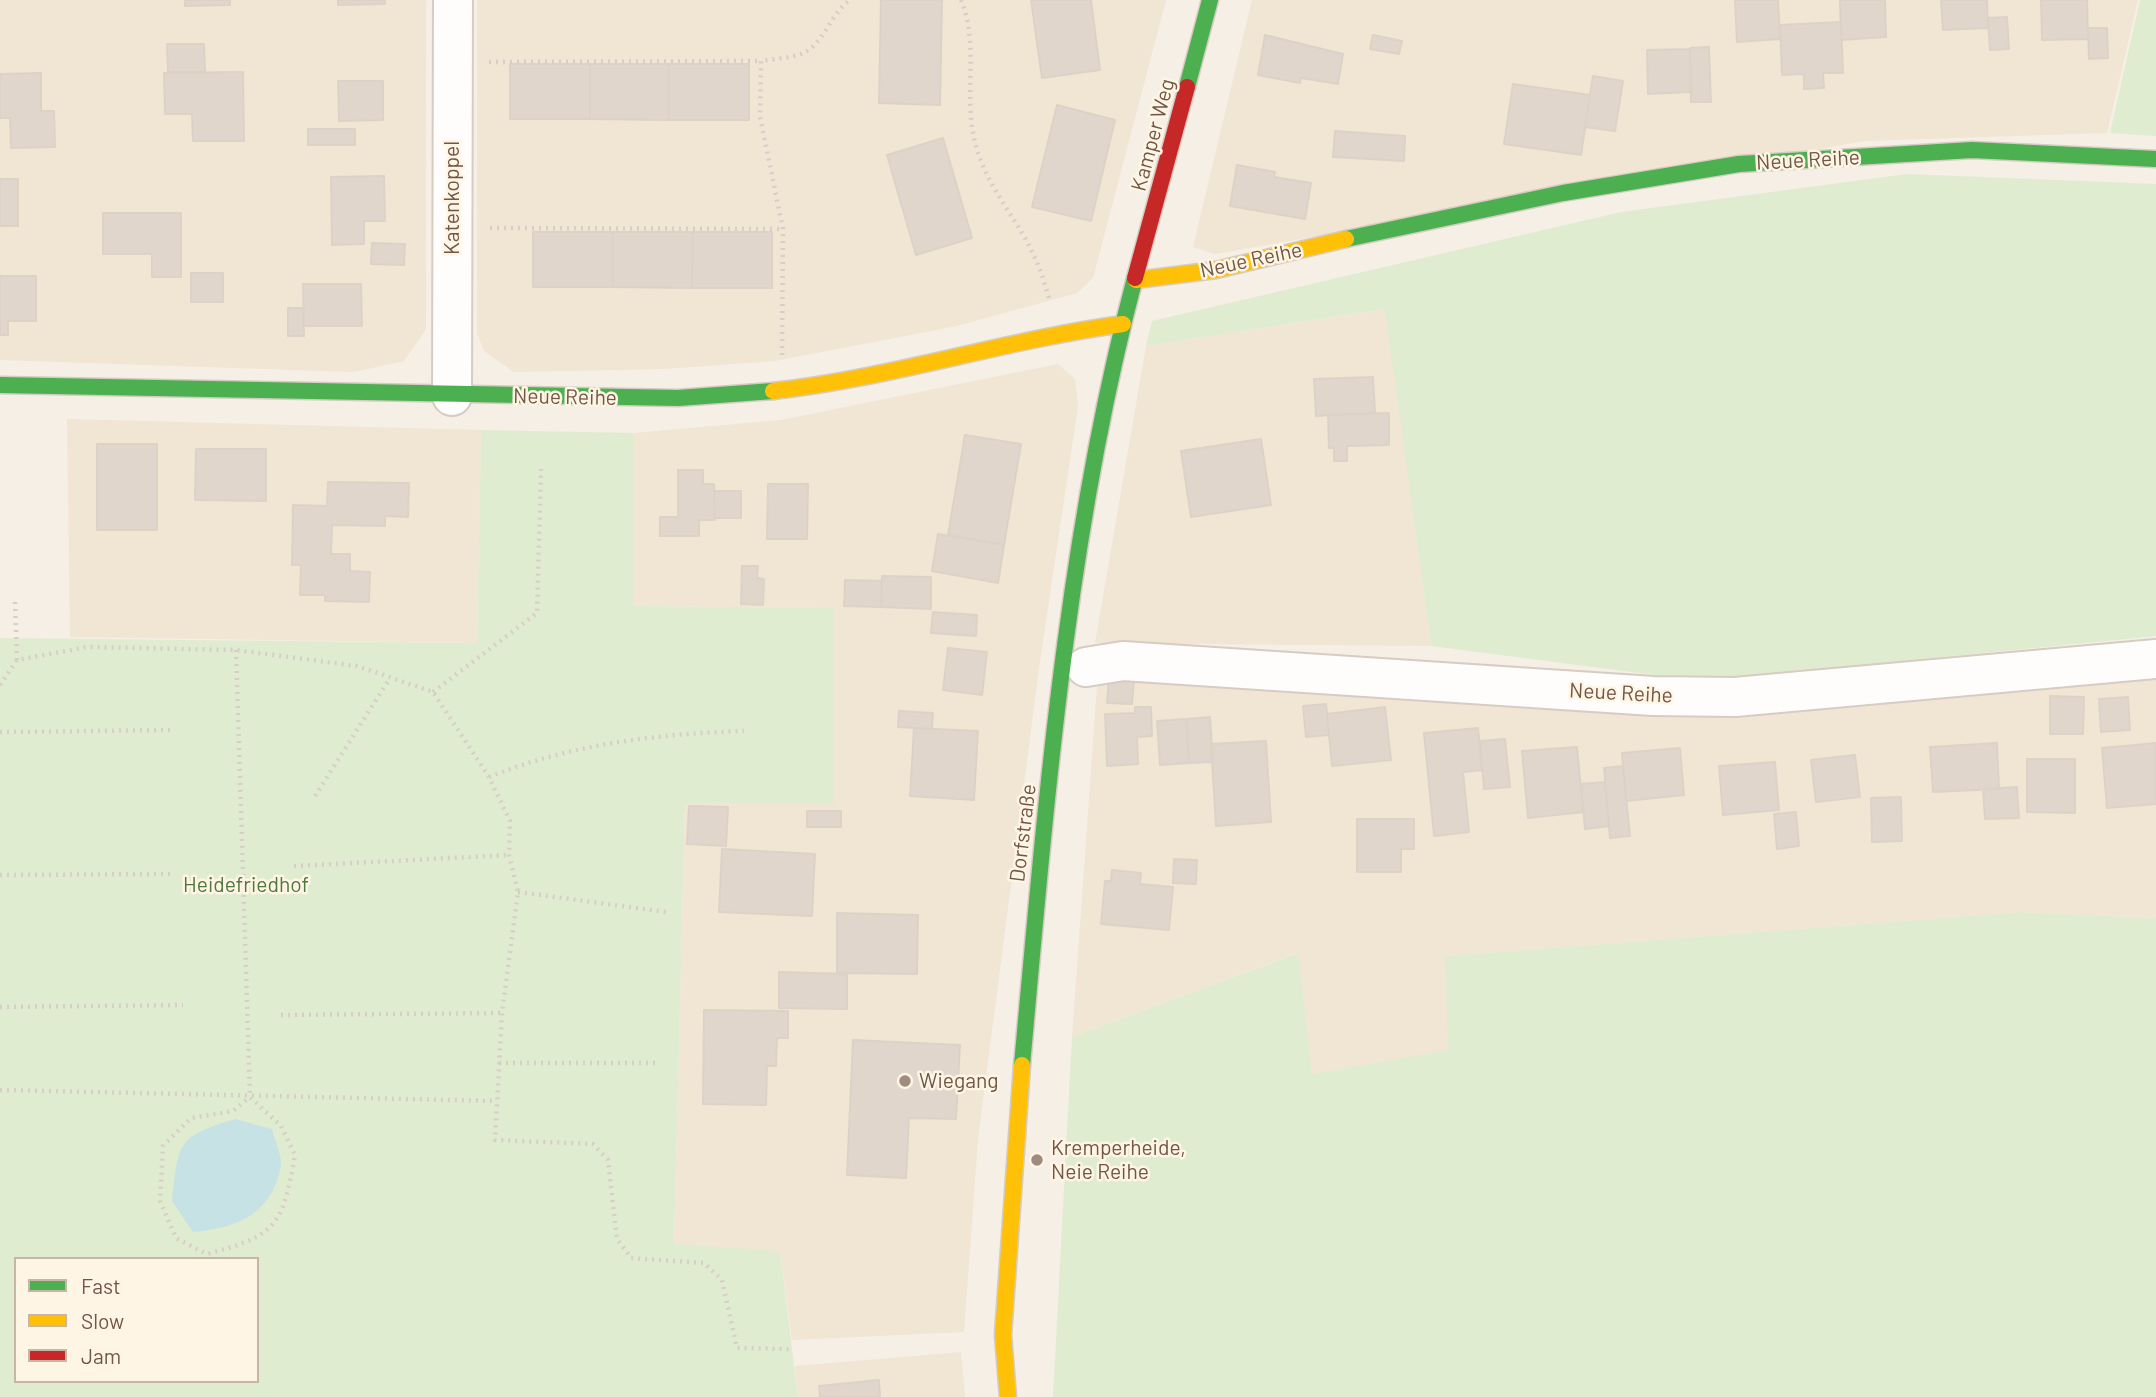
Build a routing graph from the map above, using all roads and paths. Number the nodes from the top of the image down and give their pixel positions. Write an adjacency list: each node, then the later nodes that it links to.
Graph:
1 (453, 0): 6 (street, Katenkoppel)
2 (850, 0): 5 (path)
3 (961, 0): 12 (path)
4 (1210, 0): 10 (street, Kamper Weg)
5 (761, 61): 6 (path); 9 (path)
6 (453, 62): 8 (street, Katenkoppel)
7 (2156, 159): 10 (street, Neue Reihe)
8 (452, 228): 9 (path); 15 (street, Katenkoppel)
9 (783, 229): 14 (path)
10 (1136, 280): 11 (street, Dorfstraße)
11 (1123, 324): 12 (street, Neue Reihe); 46 (street, Dorfstraße)
12 (1059, 331): 14 (street, Neue Reihe)
13 (0, 385): 15 (street, Neue Reihe)
14 (781, 391): 15 (street, Neue Reihe)
15 (452, 396)
16 (541, 469): 24 (path)
17 (15, 602): 20 (path)
18 (236, 650): 20 (path); 22 (path); 43 (path)
19 (2156, 659): 21 (street, Neue Reihe)
20 (17, 660): 23 (path)
21 (1086, 667)
22 (390, 678): 24 (path); 29 (path)
23 (0, 685)
24 (433, 692): 28 (path)
25 (170, 730): 27 (path)
26 (744, 731): 28 (path)
27 (0, 732)
28 (489, 778): 30 (path)
29 (315, 796)
30 (509, 855): 31 (path); 34 (path)
31 (295, 866)
32 (174, 874): 33 (path)
33 (0, 875)
34 (518, 892): 35 (path); 38 (path)
35 (666, 912)
36 (183, 1005): 37 (path)
37 (0, 1007)
38 (502, 1013): 39 (path); 40 (path)
39 (281, 1015)
40 (499, 1063): 41 (path); 44 (path)
41 (655, 1063)
42 (0, 1090): 43 (path)
43 (250, 1097): 43 (path); 44 (path)
44 (498, 1101): 45 (path)
45 (791, 1349)
46 (1008, 1397)

